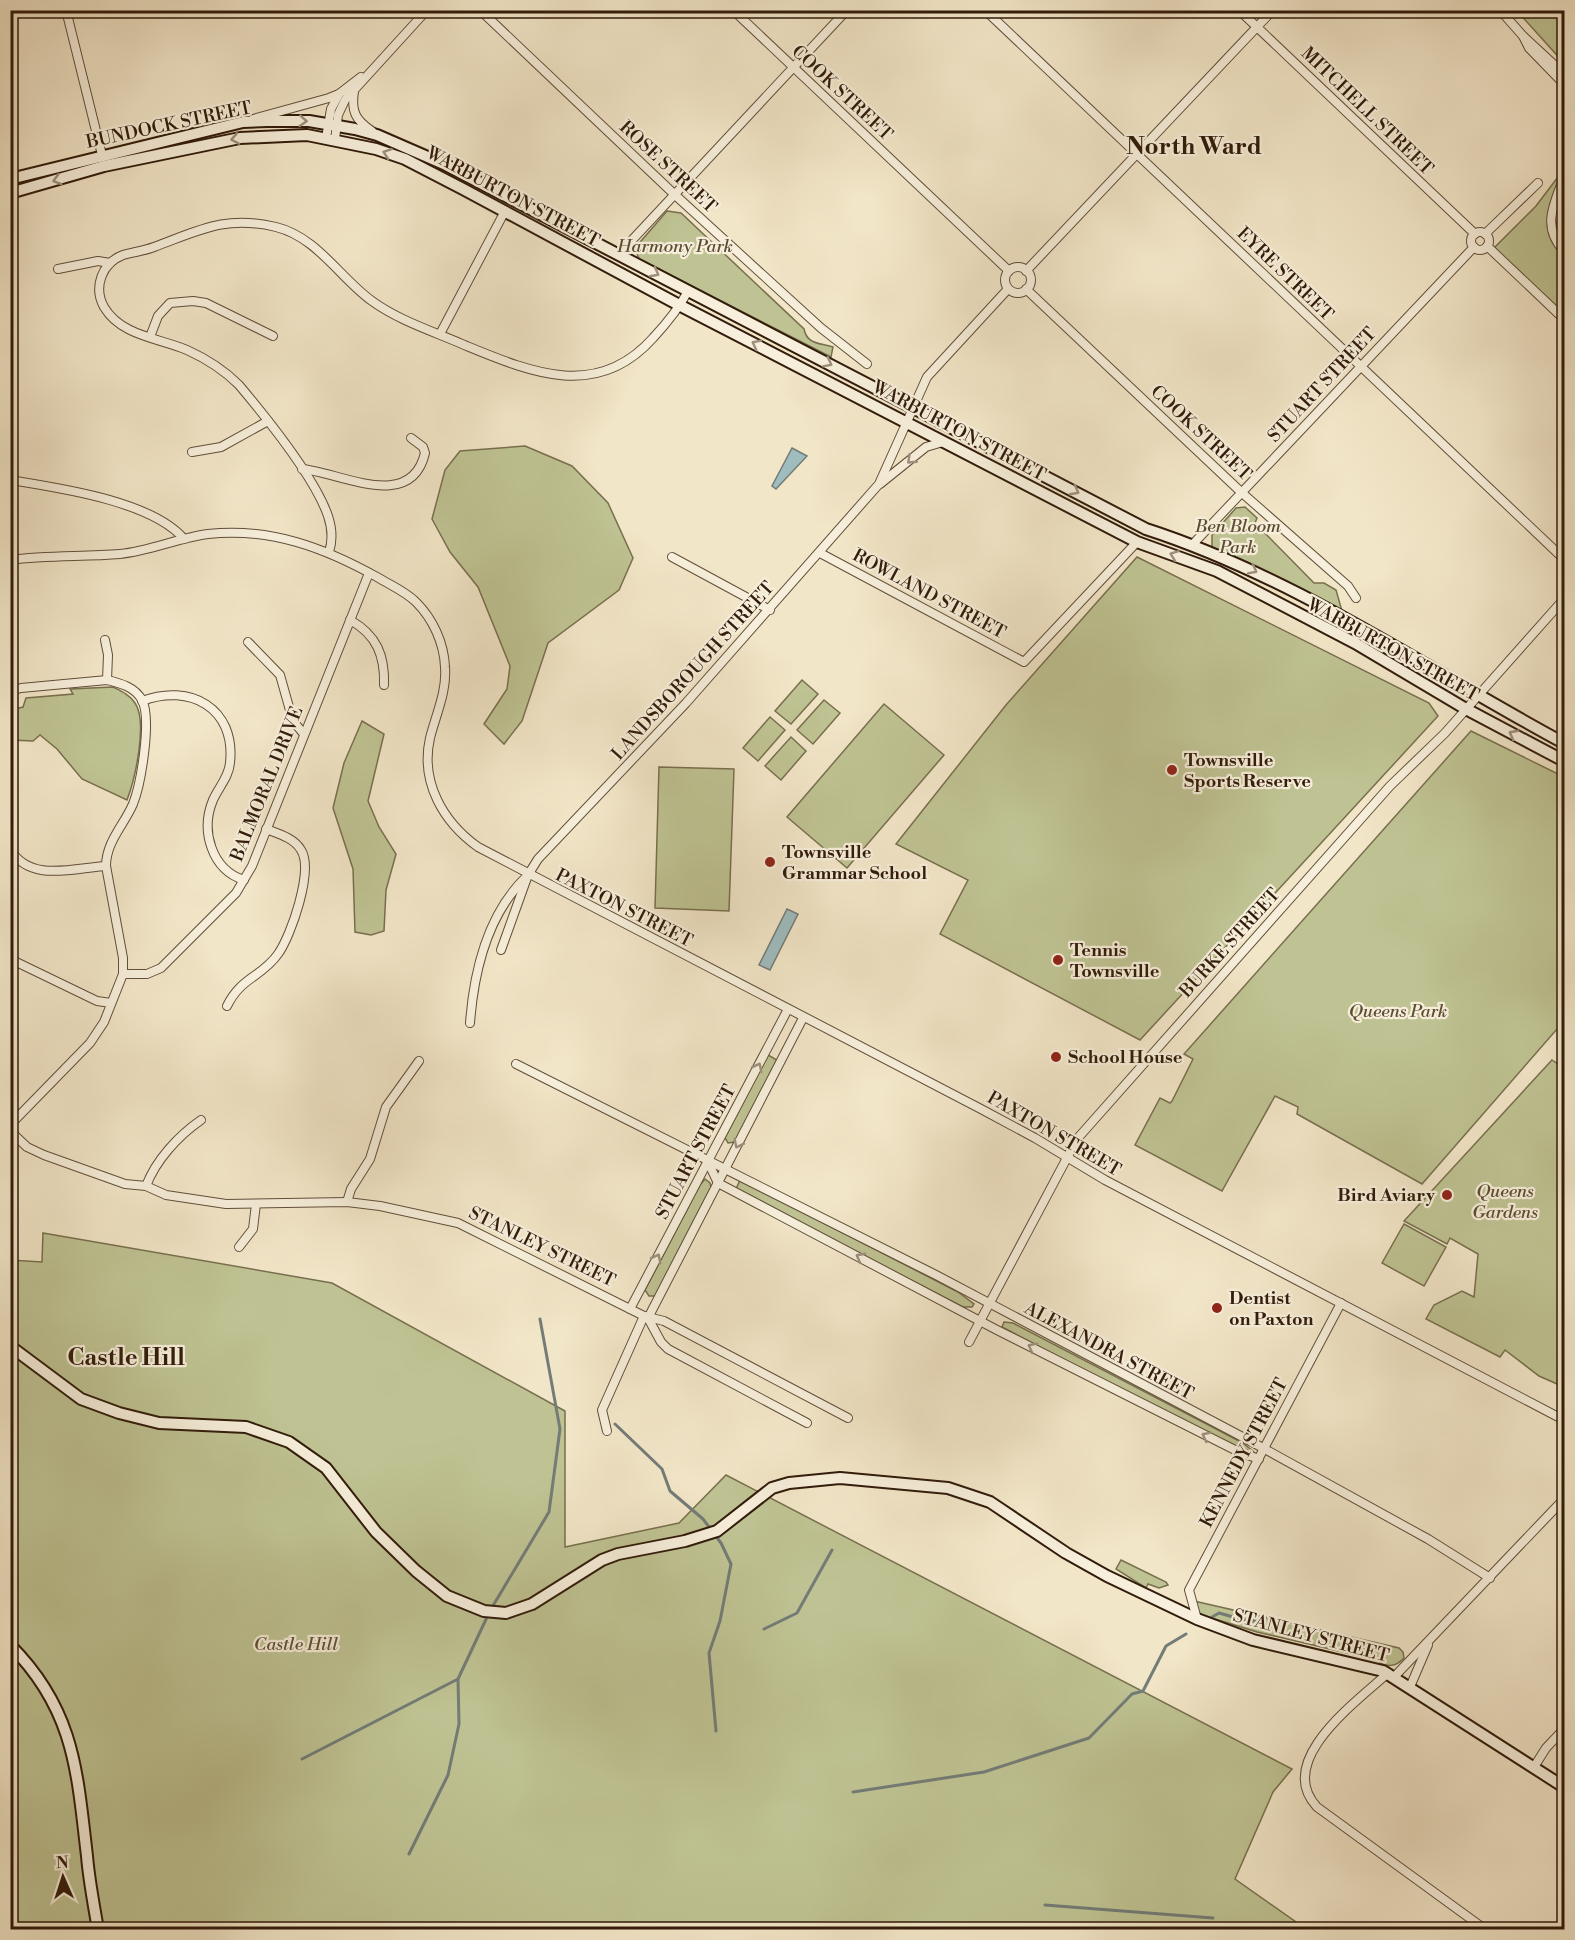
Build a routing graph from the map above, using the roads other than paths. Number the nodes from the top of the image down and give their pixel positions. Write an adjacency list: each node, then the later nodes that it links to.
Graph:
1 (66, 10): 23 (street)
2 (427, 10): 13 (street)
3 (480, 10): 28 (street, ROSE STREET)
4 (733, 10): 12 (street, COOK STREET)
5 (847, 10): 12 (street)
6 (985, 10): 22 (street, EYRE STREET)
7 (1239, 10): 10 (street, MITCHELL STREET)
8 (1273, 10): 10 (street)
9 (1500, 10): 11 (street)
10 (1257, 27): 22 (street); 31 (street, MITCHELL STREET)
11 (1523, 36): 14 (street); 15 (street)
12 (793, 67): 28 (street); 40 (street, COOK STREET)
13 (370, 70): 16 (street); 17 (street)
14 (1564, 74)
15 (1564, 84)
16 (354, 90): 19 (street); 20 (street)
17 (339, 94): 18 (street); 19 (street)
18 (243, 122): 19 (main road, BUNDOCK STREET, one-way to 19); 23 (main road, BUNDOCK STREET)
19 (332, 124): 20 (main road, WARBURTON STREET); 21 (street)
20 (377, 135): 37 (main road, WARBURTON STREET)
21 (331, 139): 27 (main road, BUNDOCK STREET, one-way to 27); 30 (main road, WARBURTON STREET, one-way to 21)
22 (1137, 154): 41 (street); 51 (street, EYRE STREET)
23 (102, 155): 25 (main road, BUNDOCK STREET)
24 (1564, 177): 36 (street)
25 (10, 179)
26 (1538, 183): 32 (street)
27 (10, 193)
28 (674, 194): 37 (street); 50 (street, ROSE STREET)
29 (1564, 200): 33 (street)
30 (505, 211): 45 (main road, WARBURTON STREET); 47 (street)
31 (1475, 234): 32 (street); 35 (street)
32 (1485, 234): 34 (street)
33 (1564, 239)
34 (1487, 246): 35 (street); 46 (street)
35 (1474, 247): 51 (street, STUART STREET)
36 (1564, 251)
37 (619, 254): 44 (main road, WARBURTON STREET, one-way to 44)
38 (110, 263): 39 (street); 47 (street); 49 (street)
39 (58, 268)
40 (1009, 271): 41 (street); 42 (street)
41 (1026, 271): 43 (street)
42 (1008, 289): 43 (street); 52 (street, LANDSBOROUGH STREET)
43 (1026, 289): 61 (street, COOK STREET)
44 (688, 291): 45 (street); 52 (main road, WARBURTON STREET, one-way to 52)
45 (681, 306): 47 (street); 54 (main road, WARBURTON STREET, one-way to 45)
46 (1564, 319)
47 (440, 334)
48 (273, 336): 49 (street)
49 (150, 337): 53 (street)
50 (867, 364)
51 (1360, 367): 61 (street, STUART STREET); 68 (street, EYRE STREET)
52 (912, 405): 54 (street, LANDSBOROUGH STREET); 64 (main road, WARBURTON STREET, one-way to 64)
53 (268, 421): 57 (street); 58 (street)
54 (906, 422): 56 (main road, WARBURTON STREET); 60 (street, LANDSBOROUGH STREET)
55 (411, 438): 58 (street)
56 (945, 442): 60 (street, LANDSBOROUGH STREET, one-way to 60); 63 (main road, WARBURTON STREET)
57 (192, 452)
58 (302, 469): 65 (street)
59 (10, 480): 62 (street)
60 (879, 484): 66 (street, LANDSBOROUGH STREET)
61 (1241, 492): 64 (street, STUART STREET); 71 (street, COOK STREET)
62 (184, 539): 65 (street, PAXTON STREET); 69 (street, PAXTON STREET)
63 (1137, 542): 66 (street, ROWLAND STREET); 82 (main road, WARBURTON STREET, one-way to 63)
64 (1193, 544): 80 (main road, WARBURTON STREET, one-way to 80)
65 (329, 552): 70 (street, PAXTON STREET)
66 (820, 553): 73 (street, LANDSBOROUGH STREET)
67 (672, 557): 73 (street)
68 (1564, 559)
69 (10, 560)
70 (369, 573): 74 (street, BALMORAL DRIVE); 89 (street, PAXTON STREET)
71 (1356, 598)
72 (1564, 599): 80 (street, BURKE STREET)
73 (770, 610): 89 (street, LANDSBOROUGH STREET)
74 (351, 620): 78 (street); 83 (street, BALMORAL DRIVE)
75 (105, 640): 77 (street)
76 (248, 642): 83 (street)
77 (107, 680): 79 (street); 81 (street)
78 (384, 685)
79 (10, 691)
80 (1477, 696): 82 (street, BURKE STREET); 84 (main road, WARBURTON STREET)
81 (142, 701): 88 (street); 90 (street)
82 (1466, 709): 85 (main road, WARBURTON STREET, one-way to 82); 104 (street, BURKE STREET)
83 (303, 733): 86 (street, BALMORAL DRIVE)
84 (1564, 743)
85 (1564, 761)
86 (266, 830): 90 (street, BALMORAL DRIVE); 95 (street)
87 (10, 849): 88 (street)
88 (106, 866): 93 (street)
89 (528, 875): 91 (street, LANDSBOROUGH STREET); 96 (street, PAXTON STREET); 98 (street, LANDSBOROUGH STREET)
90 (244, 880): 93 (street, BALMORAL DRIVE)
91 (501, 950)
92 (10, 959): 94 (street)
93 (123, 974): 94 (street)
94 (111, 1003): 102 (street)
95 (227, 1006)
96 (788, 1009): 97 (street, PAXTON STREET); 105 (street, STUART STREET, one-way to 96)
97 (803, 1018): 104 (street, PAXTON STREET); 106 (street, STUART STREET, one-way to 106)
98 (470, 1023)
99 (419, 1061): 109 (street)
100 (516, 1064): 105 (street, ALEXANDRA STREET)
101 (201, 1120): 108 (street)
102 (10, 1125)
103 (10, 1131): 108 (street, STANLEY STREET)
104 (1067, 1158): 112 (street, PAXTON STREET); 113 (street, BURKE STREET)
105 (708, 1162): 106 (street, ALEXANDRA STREET); 107 (street); 114 (street, STUART STREET, one-way to 105)
106 (726, 1168): 107 (street, STUART STREET); 113 (street, ALEXANDRA STREET)
107 (718, 1183): 115 (street, STUART STREET); 116 (street, ALEXANDRA STREET, one-way to 107)
108 (146, 1186): 110 (street, STANLEY STREET)
109 (347, 1202): 110 (street, STANLEY STREET); 114 (street, STANLEY STREET)
110 (256, 1204): 111 (street)
111 (239, 1248)
112 (1341, 1303): 120 (street, PAXTON STREET); 123 (street, KENNEDY STREET)
113 (991, 1304): 116 (street, BURKE STREET); 123 (street, ALEXANDRA STREET)
114 (630, 1309): 115 (street, STANLEY STREET)
115 (646, 1317): 119 (street, STANLEY STREET); 121 (street); 122 (street, STUART STREET)
116 (982, 1320): 117 (street, BURKE STREET); 124 (street, ALEXANDRA STREET, one-way to 116)
117 (969, 1342)
118 (10, 1346): 127 (main road, STANLEY STREET)
119 (848, 1418)
120 (1564, 1420)
121 (807, 1423)
122 (608, 1431)
123 (1264, 1450): 124 (street, KENNEDY STREET); 126 (street, ALEXANDRA STREET)
124 (1260, 1459): 127 (street, KENNEDY STREET)
125 (1564, 1499): 126 (street)
126 (1490, 1578): 128 (street)
127 (1197, 1619): 130 (main road, STANLEY STREET)
128 (1432, 1639): 130 (street); 131 (street)
129 (10, 1645): 135 (main road)
130 (1391, 1675): 131 (main road, STANLEY STREET); 136 (street)
131 (1410, 1687): 133 (main road, STANLEY STREET)
132 (1564, 1729): 133 (street)
133 (1534, 1767): 134 (main road, STANLEY STREET)
134 (1564, 1787)
135 (98, 1929)
136 (1486, 1929)

